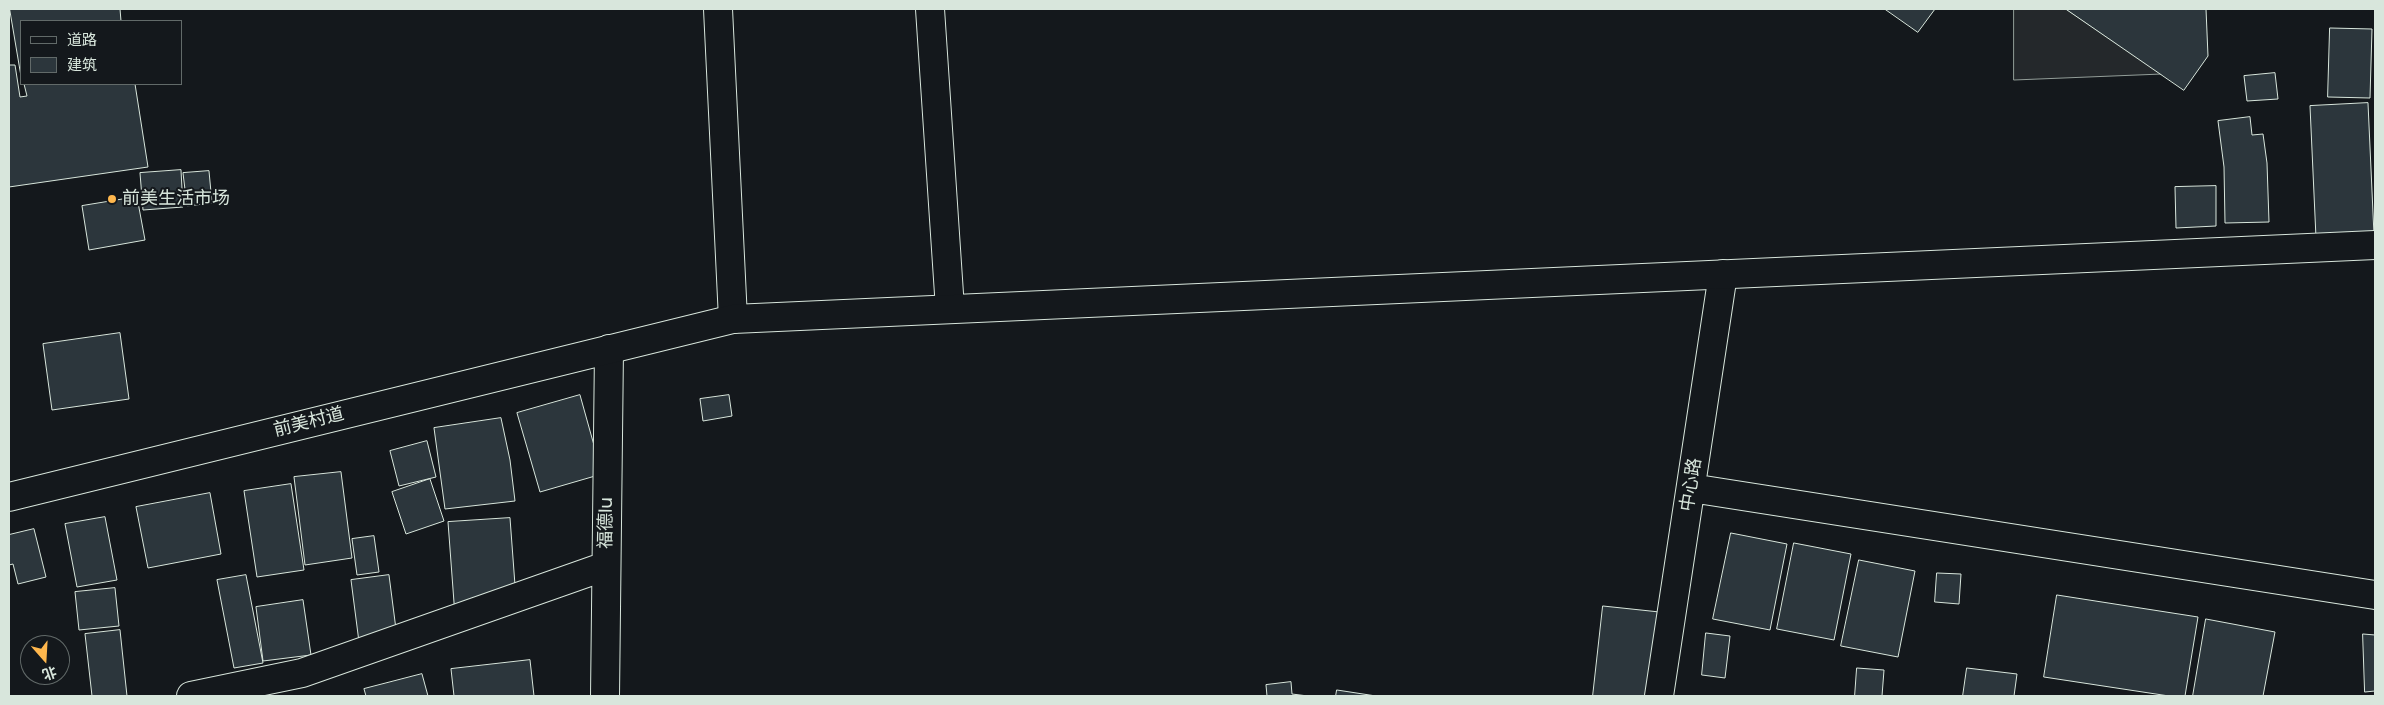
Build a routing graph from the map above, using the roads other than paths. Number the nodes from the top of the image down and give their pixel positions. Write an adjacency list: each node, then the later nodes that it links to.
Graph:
1 (718, 9): 6 (street)
2 (930, 9): 5 (street)
3 (2375, 245): 4 (street, 前美村道)
4 (1723, 274): 5 (street, 前美村道); 8 (street, 中心路)
5 (950, 309): 6 (street, 前美村道)
6 (733, 319): 7 (street, 前美村道)
7 (609, 349): 9 (street, 前美村道); 10 (street, 福德lu)
8 (1691, 488): 11 (street); 14 (street, 中心路)
9 (9, 497)
10 (606, 566): 12 (street); 13 (street, 福德lu)
11 (2375, 595)
12 (191, 696)
13 (605, 696)
14 (1659, 696)

